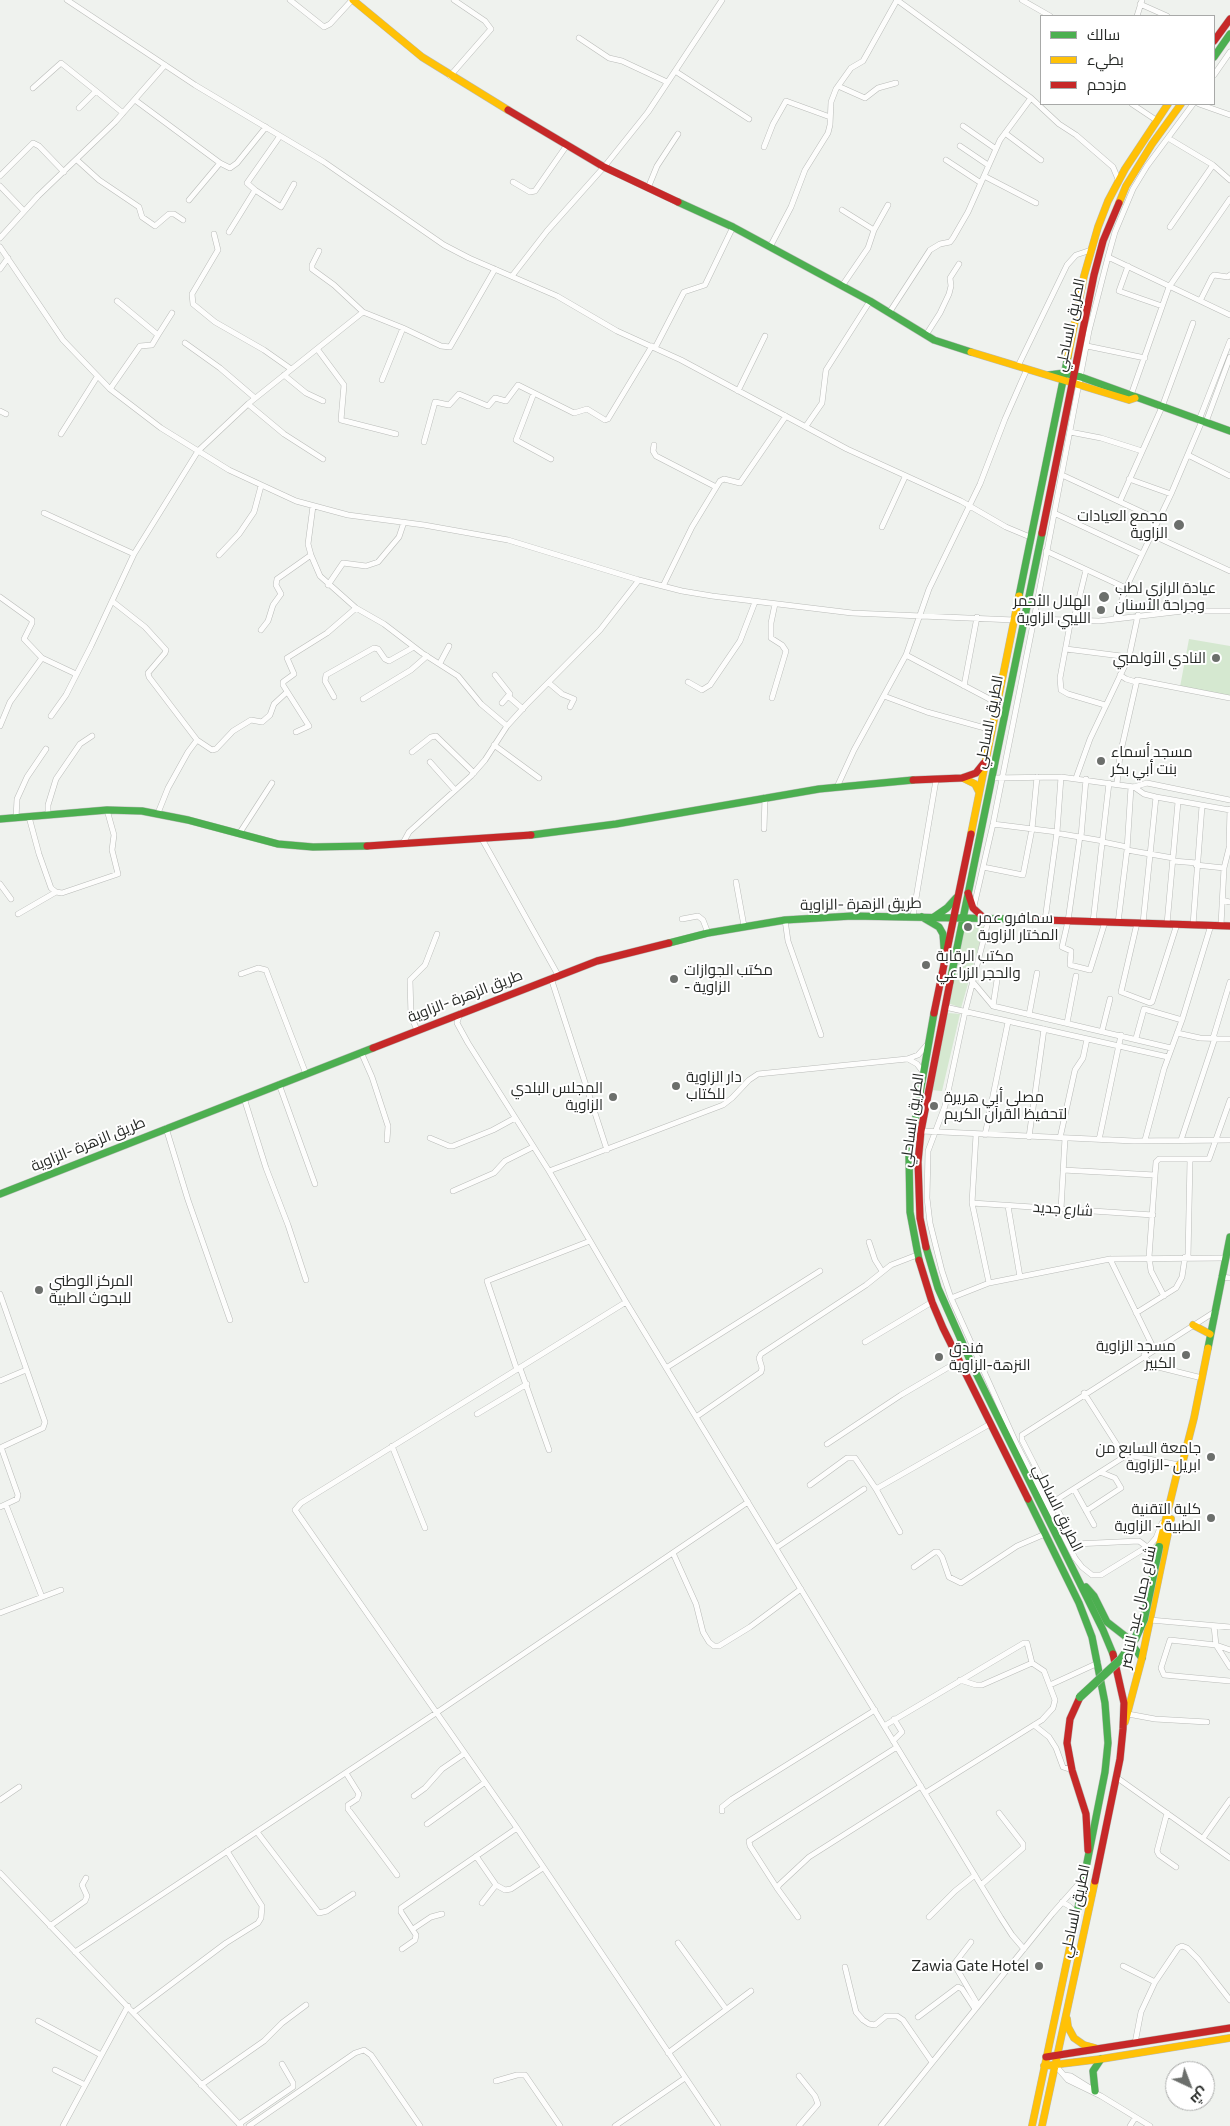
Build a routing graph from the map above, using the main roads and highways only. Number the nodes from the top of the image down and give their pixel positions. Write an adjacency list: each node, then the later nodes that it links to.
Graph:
1 (353, 0): 8 (main road)
2 (1230, 19): 4 (main road)
3 (1230, 34): 5 (main road)
4 (1215, 38)
5 (1215, 56)
6 (1167, 105): 8 (main road, الطريق الساحلي)
7 (1180, 105): 8 (main road, الطريق الساحلي)
8 (1072, 378): 9 (main road); 10 (main road, الطريق الساحلي); 14 (main road, الطريق الساحلي)
9 (1229, 429)
10 (986, 759): 11 (main road); 12 (main road, الطريق الساحلي)
11 (962, 778): 12 (main road); 13 (main road)
12 (979, 792): 15 (main road, الطريق الساحلي)
13 (0, 819)
14 (968, 891): 18 (main road, الطريق الساحلي); 19 (main road)
15 (958, 896): 17 (main road); 18 (main road, الطريق الساحلي)
16 (922, 916): 17 (main road, طريق الزهرة -الزاوية); 21 (main road); 22 (main road, طريق الزهرة -الزاوية)
17 (934, 917): 18 (main road, طريق الزهرة -الزاوية)
18 (957, 918): 19 (main road, طريق الزهرة -الزاوية); 21 (main road, الطريق الساحلي); 28 (main road, الطريق الساحلي)
19 (987, 918): 20 (main road, طريق الزهرة -الزاوية)
20 (1230, 926)
21 (946, 957): 33 (main road, الطريق الساحلي)
22 (0, 1194)
23 (1230, 1237): 24 (main road, شارع جمال عبد الناصر)
24 (1226, 1278): 26 (main road, شارع جمال عبد الناصر)
25 (1193, 1324): 26 (main road)
26 (1210, 1334): 27 (main road, شارع جمال عبد الناصر)
27 (1182, 1464): 31 (main road, شارع جمال عبد الناصر); 33 (main road, شارع جمال عبد الناصر, bridge)
28 (1080, 1583): 29 (main road); 30 (main road, الطريق الساحلي)
29 (1107, 1622): 30 (main road); 31 (main road)
30 (1109, 1645): 32 (main road, الطريق الساحلي)
31 (1142, 1658): 32 (main road, شارع جمال عبد الناصر)
32 (1124, 1729): 34 (main road, الطريق الساحلي)
33 (1088, 1866): 39 (main road, الطريق الساحلي)
34 (1066, 2015): 37 (main road); 38 (main road, الطريق الساحلي)
35 (1230, 2028): 37 (main road)
36 (1230, 2038): 40 (main road)
37 (1095, 2048): 38 (main road)
38 (1057, 2055): 39 (main road); 41 (main road, الطريق الساحلي)
39 (1046, 2057): 42 (main road, الطريق الساحلي)
40 (1101, 2059): 41 (main road); 43 (main road)
41 (1055, 2064): 42 (main road); 45 (main road, الطريق الساحلي)
42 (1044, 2066): 44 (main road, الطريق الساحلي)
43 (1098, 2094)
44 (1032, 2126)
45 (1042, 2126)

